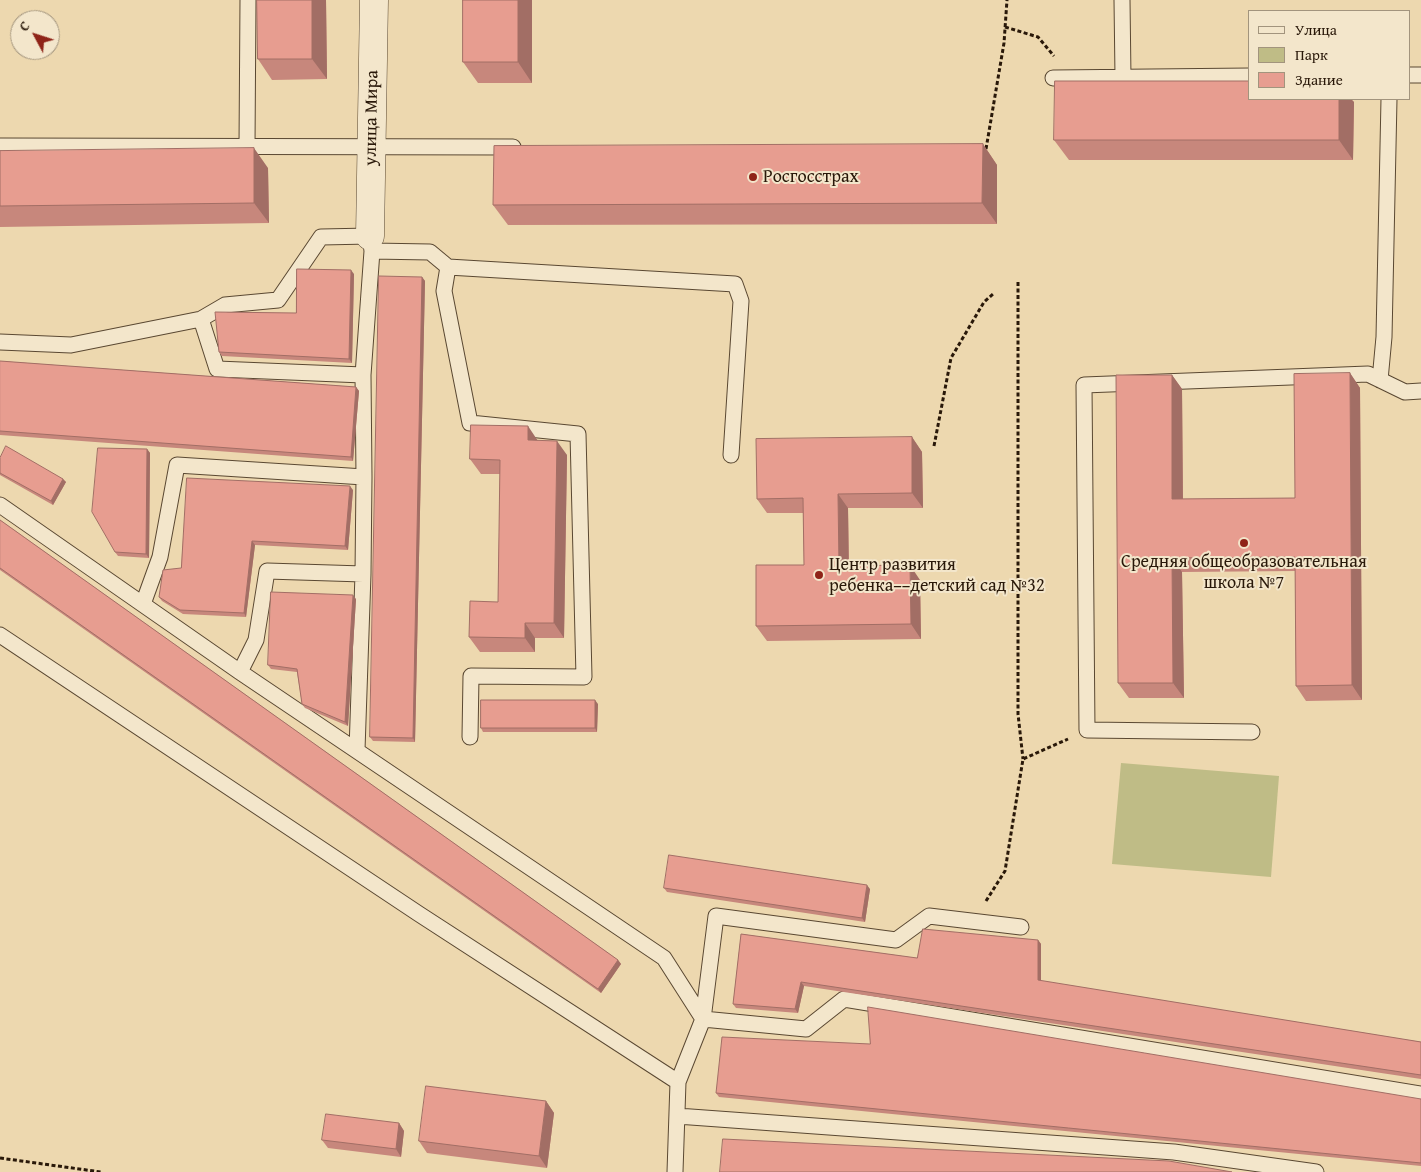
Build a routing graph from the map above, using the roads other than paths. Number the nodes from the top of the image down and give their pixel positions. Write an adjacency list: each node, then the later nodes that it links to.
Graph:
1 (248, 0): 9 (lane)
2 (374, 0): 10 (street, улица Мира)
3 (1122, 0): 6 (lane)
4 (1248, 76): 6 (lane)
5 (1053, 78): 6 (lane)
6 (1123, 78)
7 (1389, 100): 17 (lane)
8 (0, 146): 9 (lane)
9 (247, 146): 10 (lane)
10 (371, 146): 11 (lane); 12 (street, улица Мира)
11 (530, 147)
12 (371, 243): 13 (lane); 14 (lane); 16 (lane)
13 (448, 267): 19 (lane); 27 (lane)
14 (201, 319): 15 (lane); 16 (lane)
15 (0, 342)
16 (363, 375): 20 (lane)
17 (1380, 380): 18 (lane); 26 (lane)
18 (1421, 391)
19 (731, 455)
20 (364, 477): 22 (lane); 23 (lane)
21 (0, 505): 23 (lane)
22 (363, 574): 25 (lane); 28 (lane)
23 (143, 604): 25 (lane)
24 (0, 635): 31 (lane)
25 (240, 672): 28 (lane)
26 (1252, 732)
27 (470, 737)
28 (356, 750): 30 (lane)
29 (1021, 927): 30 (lane)
30 (703, 1019): 31 (lane); 32 (lane)
31 (678, 1082): 33 (lane)
32 (1421, 1094)
33 (677, 1116): 34 (lane); 35 (lane)
34 (675, 1172)
35 (1316, 1172)

